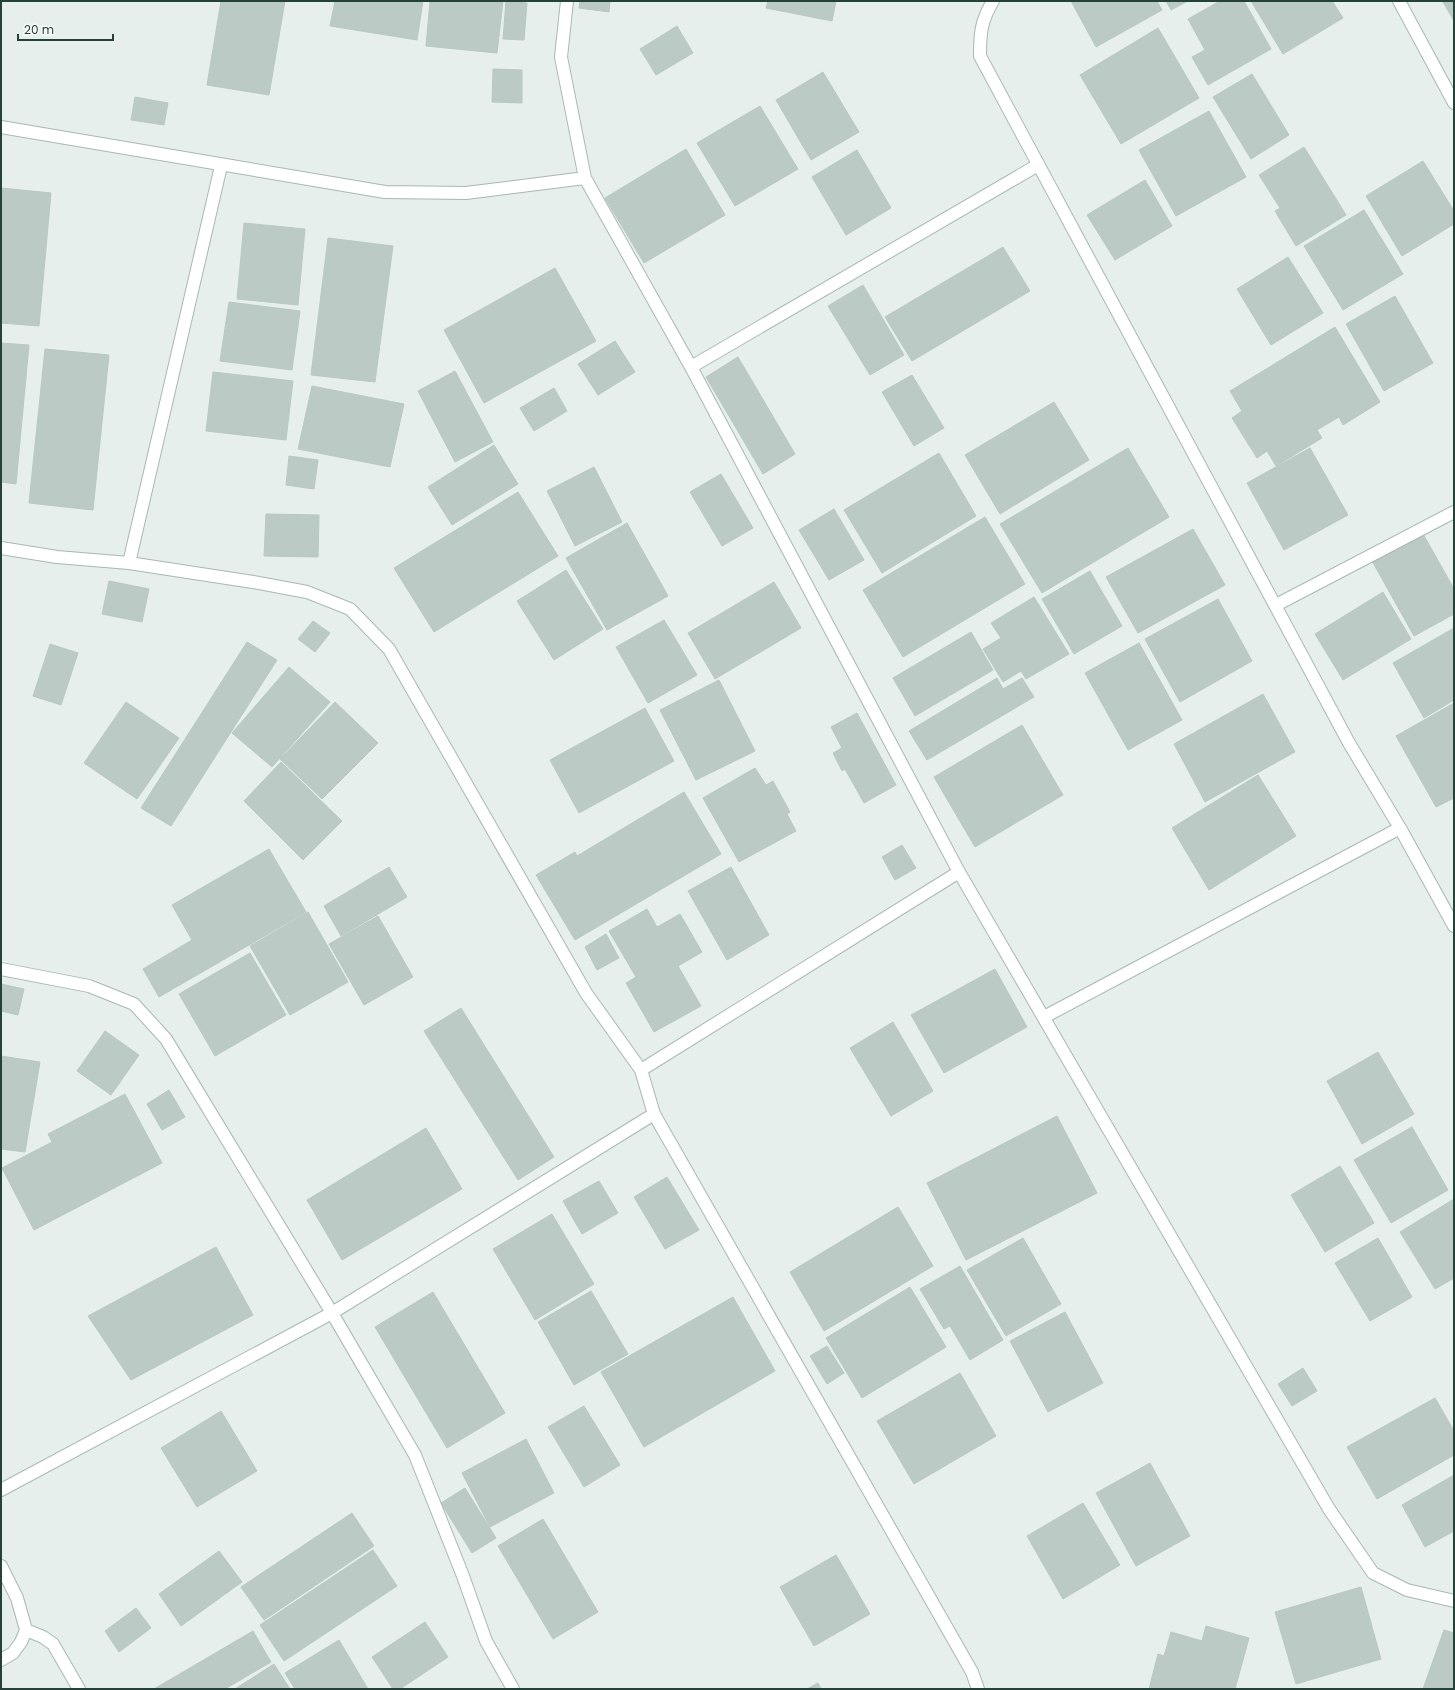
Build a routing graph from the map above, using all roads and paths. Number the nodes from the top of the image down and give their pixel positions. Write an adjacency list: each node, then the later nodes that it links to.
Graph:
1 (567, 1): 8 (street)
2 (993, 1): 6 (street)
3 (1399, 1): 4 (street)
4 (1454, 102)
5 (1, 127): 7 (street)
6 (1038, 165): 9 (street); 13 (street)
7 (221, 166): 8 (street); 12 (street)
8 (585, 178): 9 (street)
9 (691, 367): 15 (street)
10 (1454, 512): 13 (street)
11 (1, 548): 12 (street)
12 (129, 563): 19 (street)
13 (1276, 605): 14 (street)
14 (1400, 828): 16 (street); 18 (street)
15 (959, 872): 18 (street); 19 (street)
16 (1454, 926)
17 (1, 969): 21 (street)
18 (1044, 1017): 24 (street)
19 (641, 1070): 20 (street)
20 (654, 1114): 21 (street); 29 (street)
21 (332, 1313): 22 (street); 28 (street)
22 (1, 1490)
23 (1, 1566): 25 (street)
24 (1454, 1601)
25 (26, 1630): 26 (street); 27 (street)
26 (1, 1660)
27 (79, 1689)
28 (513, 1689)
29 (978, 1689)

